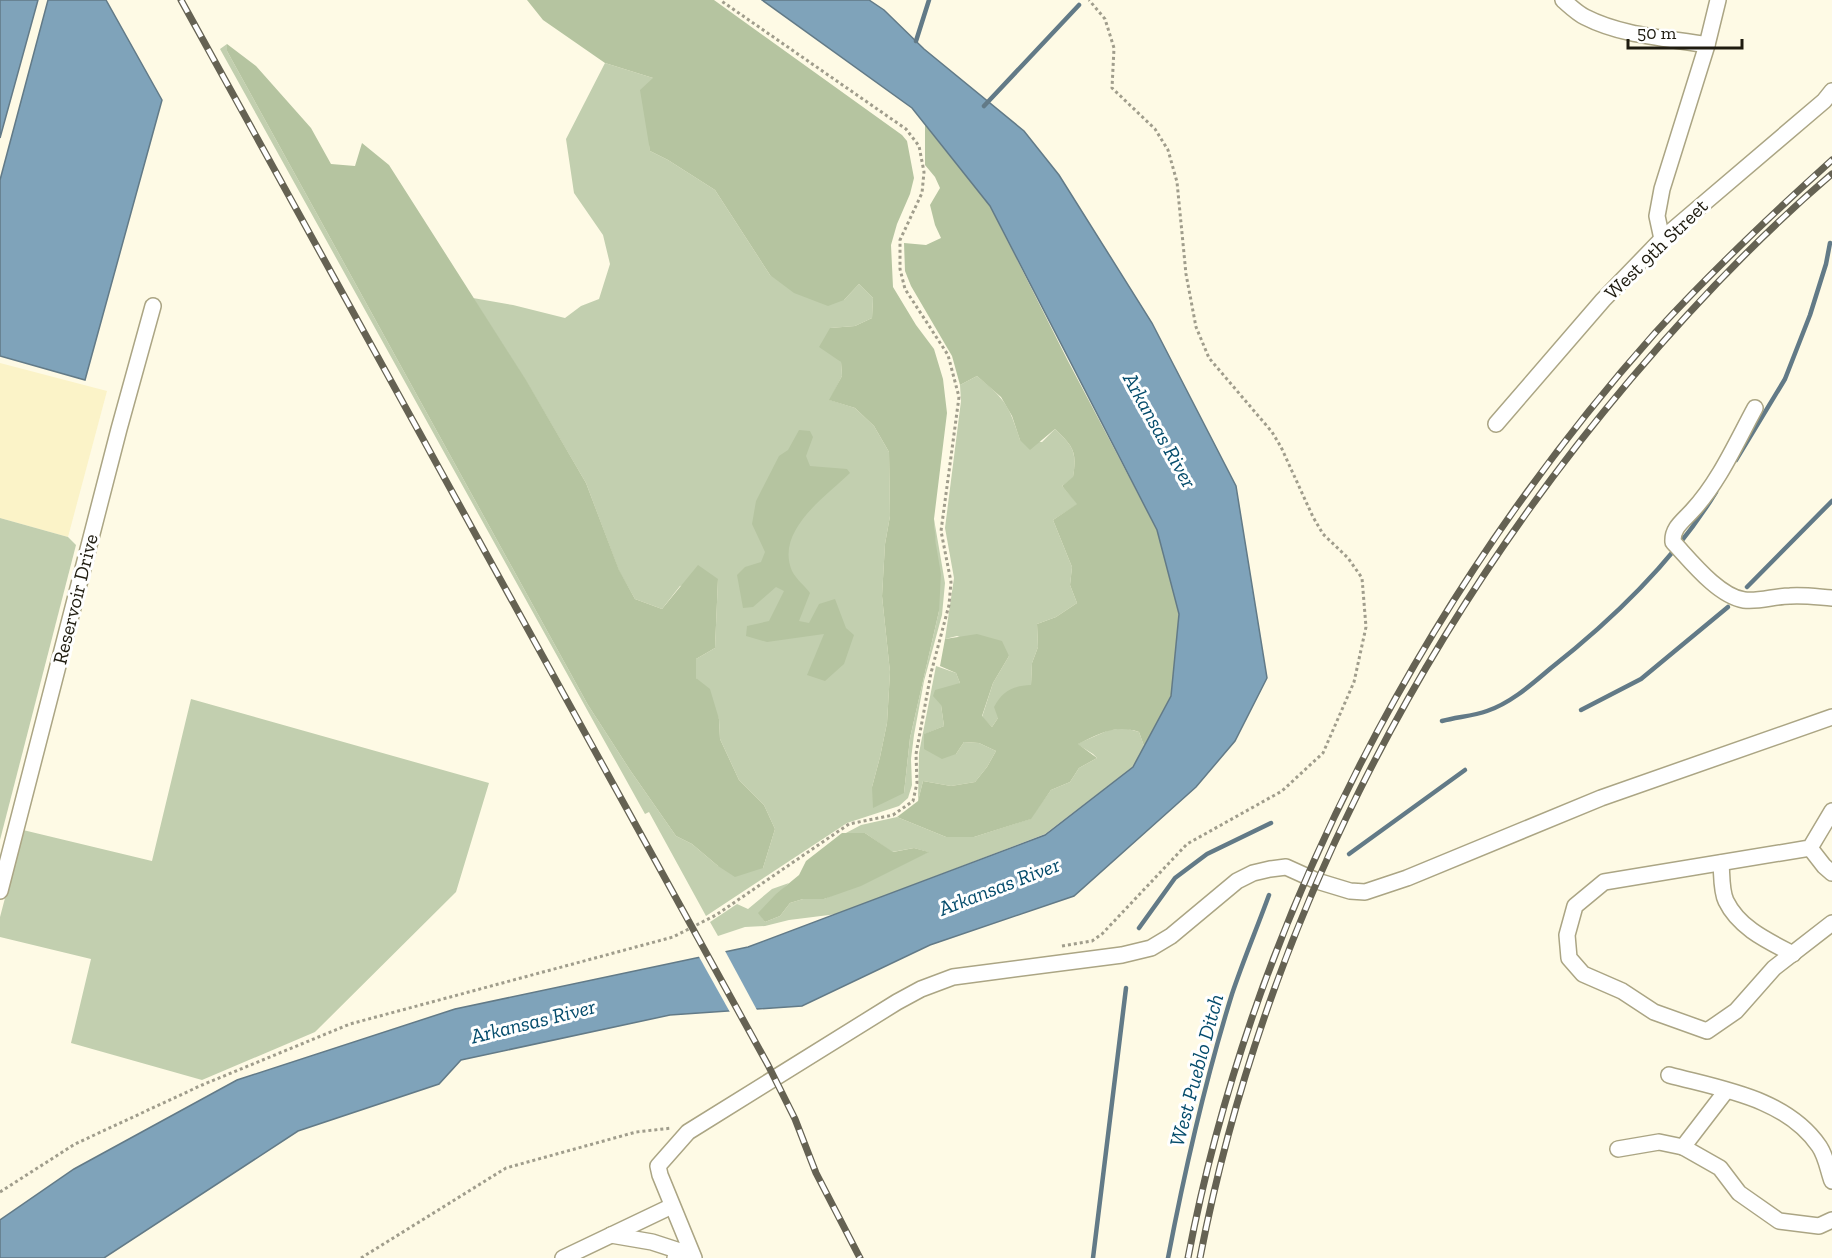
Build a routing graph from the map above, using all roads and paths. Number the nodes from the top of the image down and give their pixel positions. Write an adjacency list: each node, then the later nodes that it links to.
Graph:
1 (720, 0): 27 (path)
2 (1089, 0): 19 (path)
3 (1563, 0): 5 (street)
4 (1718, 0): 5 (street)
5 (1707, 45): 7 (street)
6 (1832, 91): 7 (street, West 9th Street)
7 (1662, 239): 10 (street, West 9th Street)
8 (153, 306): 17 (street, Reservoir Drive)
9 (1755, 408): 11 (street)
10 (1496, 424)
11 (1832, 598)
12 (1832, 717): 28 (street)
13 (1832, 811): 14 (street)
14 (1810, 848): 15 (street); 16 (street)
15 (1721, 863): 20 (street); 20 (street)
16 (1832, 873)
17 (0, 891)
18 (1832, 923): 20 (street)
19 (1058, 947)
20 (1793, 954)
21 (1669, 1075): 22 (street)
22 (1726, 1091): 24 (street); 26 (street)
23 (677, 1128): 32 (path)
24 (1683, 1147): 25 (street); 29 (street)
25 (1618, 1149)
26 (1832, 1181)
27 (0, 1192)
28 (672, 1206): 30 (street); 31 (street)
29 (1832, 1220)
30 (611, 1235): 31 (street); 33 (street)
31 (693, 1257): 34 (street)
32 (361, 1258)
33 (563, 1258)
34 (675, 1258)

